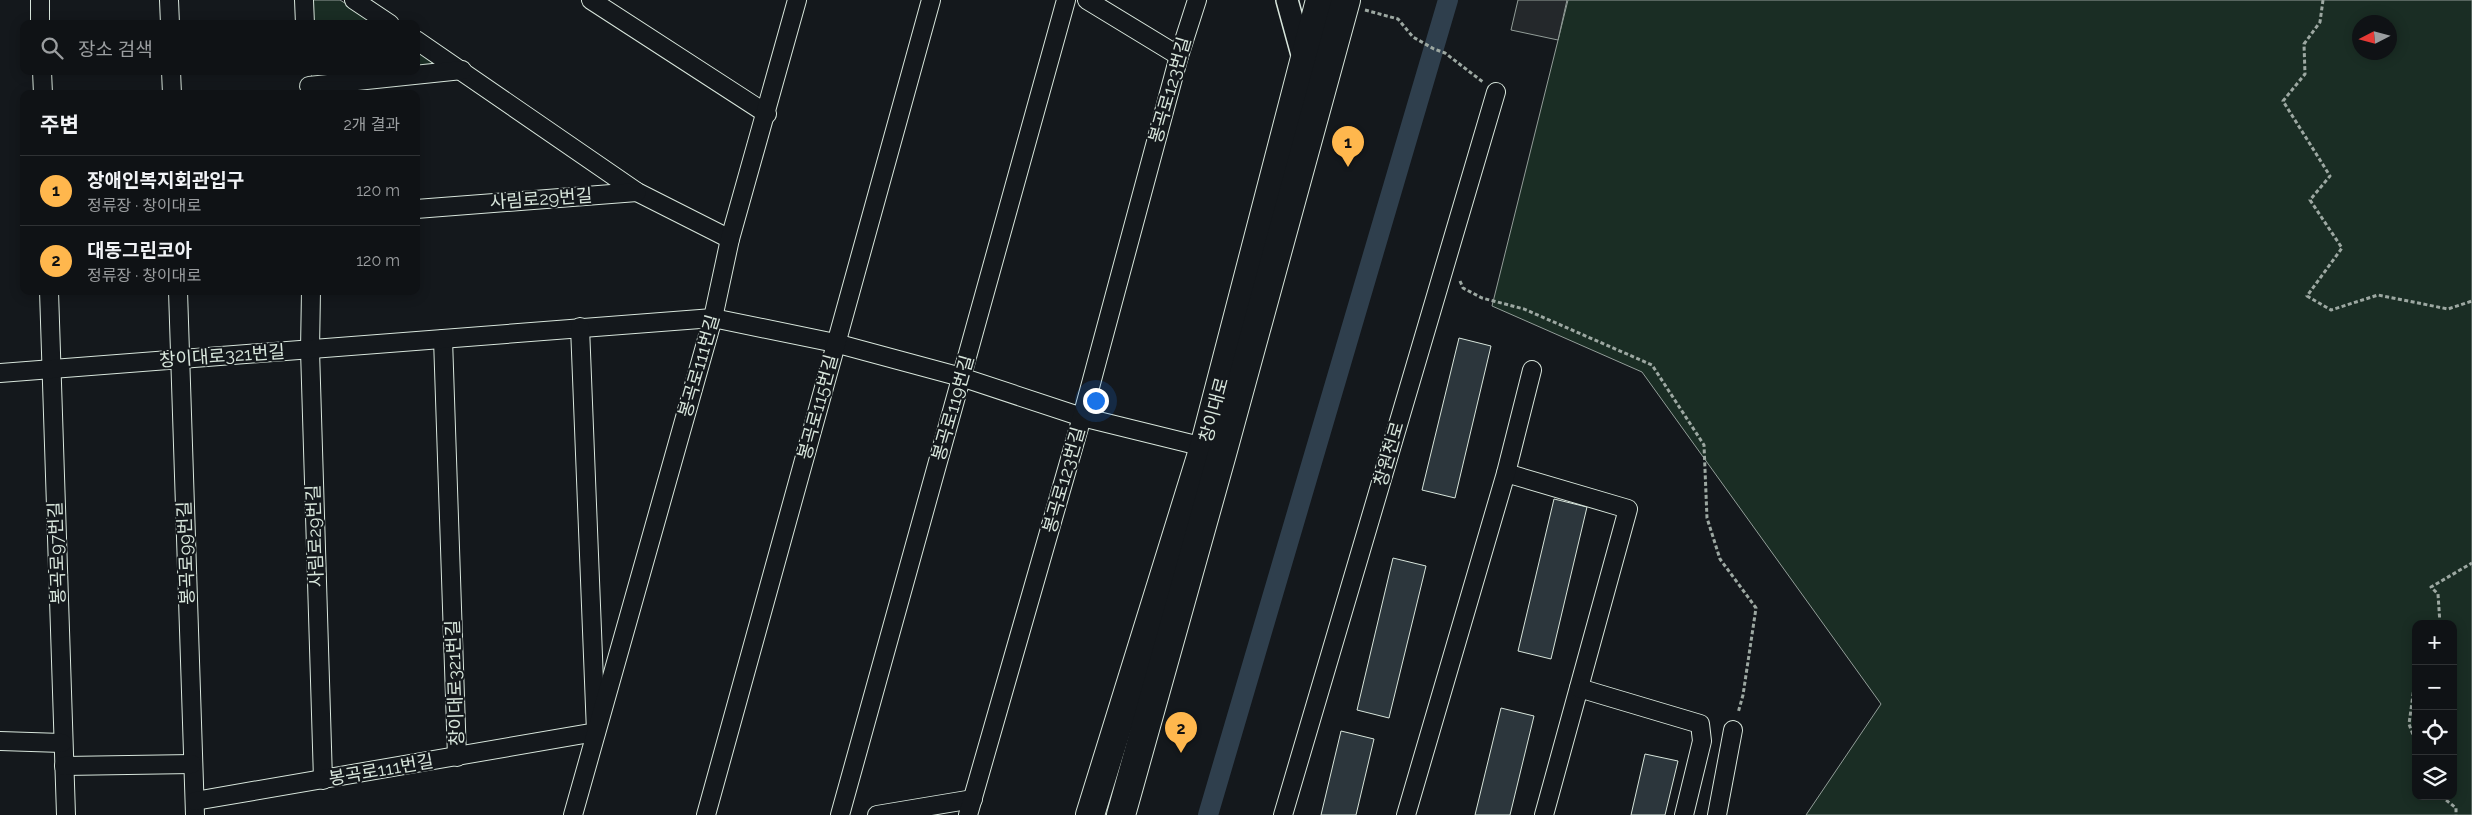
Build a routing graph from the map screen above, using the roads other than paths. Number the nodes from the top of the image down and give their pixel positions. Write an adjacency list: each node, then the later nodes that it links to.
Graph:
1 (40, 0): 14 (street)
2 (169, 0): 15 (street)
3 (304, 0): 16 (street)
4 (354, 0): 17 (street)
5 (591, 0): 30 (street)
6 (797, 0): 30 (street, 봉곡로111번길)
7 (931, 0): 40 (street, 봉곡로115번길)
8 (1066, 0): 46 (street, 봉곡로119번길)
9 (1087, 0): 19 (street)
10 (1197, 0): 19 (street, 봉곡로123번길)
11 (1287, 0): 20 (street)
12 (1320, 0): 20 (main road, 창이대로)
13 (1346, 0): 67 (main road, 창이대로)
14 (40, 20)
15 (170, 20)
16 (305, 20)
17 (384, 20)
18 (420, 43): 21 (street, 사림로29번길)
19 (1179, 56): 47 (street, 봉곡로123번길)
20 (1304, 62): 48 (main road, 창이대로)
21 (462, 70): 22 (street); 31 (street, 사림로29번길)
22 (420, 74)
23 (42, 75): 27 (street)
24 (171, 75): 28 (street)
25 (407, 75): 26 (street)
26 (308, 84)
27 (42, 90)
28 (172, 90)
29 (1496, 92): 68 (street, 창원천로)
30 (767, 114): 33 (street, 봉곡로111번길)
31 (637, 192): 32 (street, 사림로29번길); 33 (street, 사림로29번길)
32 (420, 209)
33 (730, 239): 37 (street, 봉곡로111번길)
34 (49, 295): 43 (street, 봉곡로97번길)
35 (178, 295): 42 (street, 봉곡로99번길)
36 (311, 295): 41 (street, 사림로29번길)
37 (713, 318): 38 (street, 창이대로321번길); 40 (street, 창이대로321번길); 52 (street, 봉곡로111번길)
38 (580, 328): 39 (street, 창이대로321번길); 52 (street)
39 (443, 339): 41 (street, 창이대로321번길); 55 (street, 창이대로321번길)
40 (835, 343): 46 (street, 창이대로321번길); 63 (street, 봉곡로115번길)
41 (310, 350): 42 (street, 창이대로321번길); 58 (street, 사림로29번길)
42 (180, 359): 43 (street, 창이대로321번길); 56 (street, 봉곡로99번길)
43 (51, 369): 45 (street, 창이대로321번길); 54 (street, 봉곡로97번길)
44 (1532, 370): 49 (street)
45 (0, 373)
46 (962, 377): 47 (street, 창이대로321번길); 64 (street, 봉곡로119번길)
47 (1082, 417): 48 (street, 창이대로321번길); 59 (street, 봉곡로123번길)
48 (1204, 447): 66 (main road, 창이대로)
49 (1506, 472): 50 (street); 69 (street)
50 (1579, 688): 70 (street); 71 (street)
51 (1733, 730): 72 (street)
52 (596, 732): 55 (street, 봉곡로111번길); 62 (street, 봉곡로111번길)
53 (0, 741): 54 (street)
54 (62, 743): 57 (street, 봉곡로97번길)
55 (457, 757): 58 (street, 봉곡로111번길)
56 (192, 764): 57 (street); 60 (street, 봉곡로99번길)
57 (64, 766): 61 (street, 봉곡로97번길)
58 (323, 780): 60 (street, 봉곡로111번길)
59 (970, 807): 65 (street)
60 (195, 808)
61 (66, 815)
62 (573, 815)
63 (706, 815)
64 (840, 815)
65 (877, 815)
66 (1090, 815)
67 (1121, 815)
68 (1283, 815)
69 (1406, 815)
70 (1544, 815)
71 (1684, 815)
72 (1717, 815)

